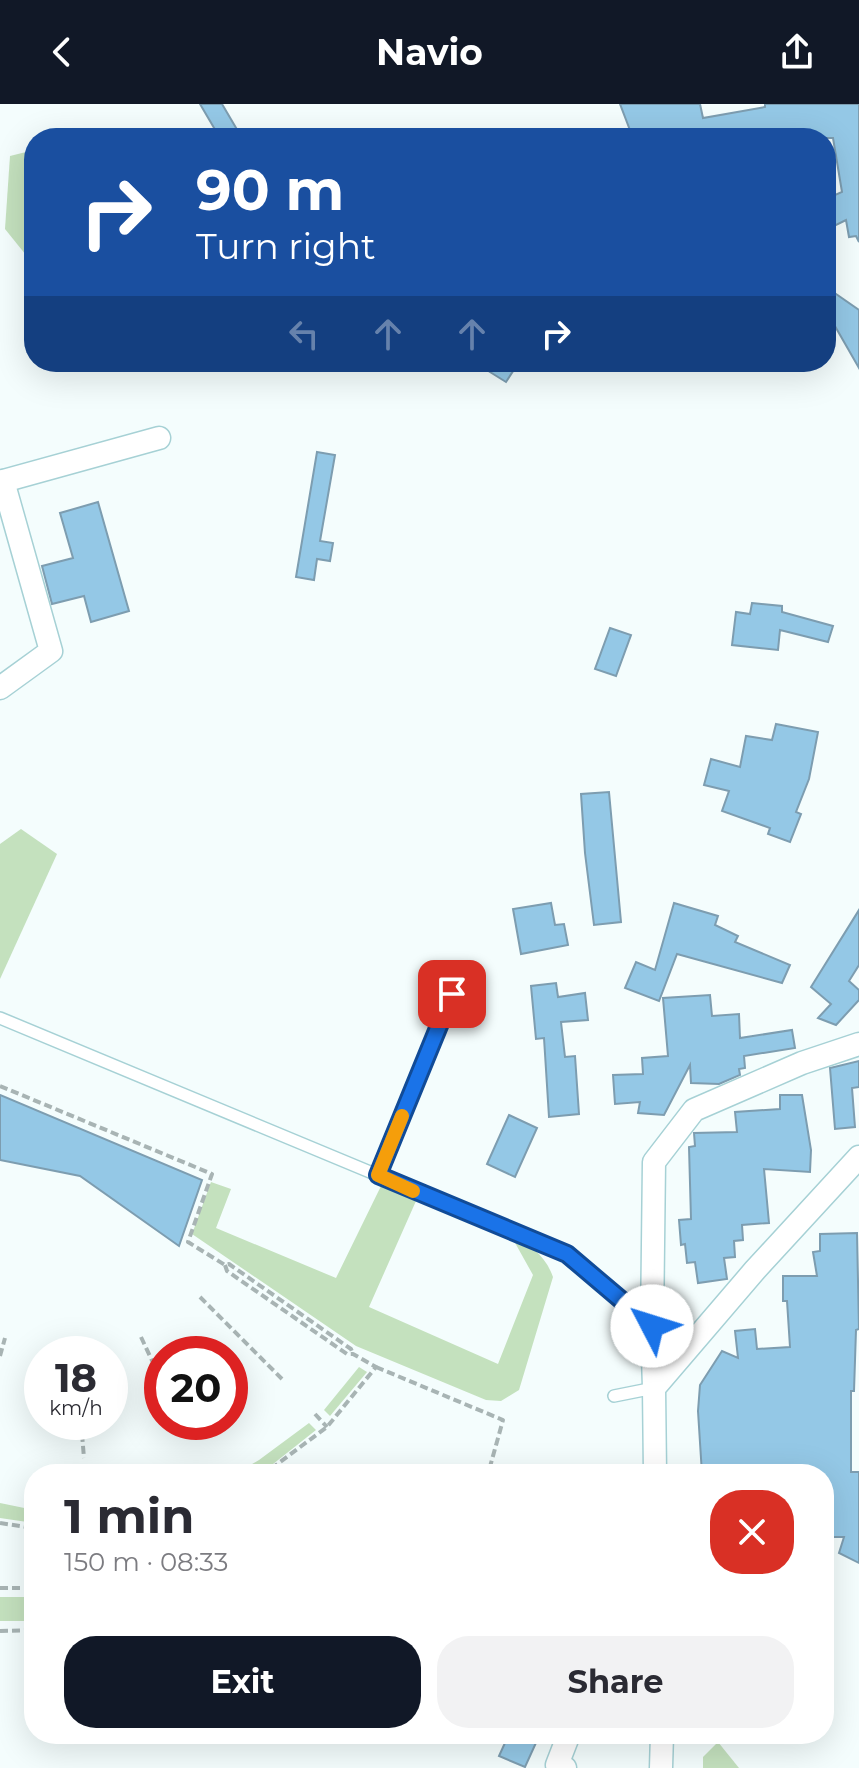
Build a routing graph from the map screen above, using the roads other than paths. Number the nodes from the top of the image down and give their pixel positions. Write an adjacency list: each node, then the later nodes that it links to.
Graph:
1 (159, 438): 2 (street)
2 (2, 482): 3 (street)
3 (0, 688)
4 (452, 994): 8 (lane)
5 (0, 1018): 8 (lane)
6 (859, 1044): 9 (street)
7 (859, 1157): 10 (street)
8 (378, 1175): 9 (lane)
9 (652, 1326): 10 (street)
10 (654, 1388): 11 (lane); 12 (street)
11 (614, 1396)
12 (655, 1464)
13 (565, 1744): 15 (street)
14 (662, 1744): 16 (street)
15 (565, 1768)
16 (661, 1768)

